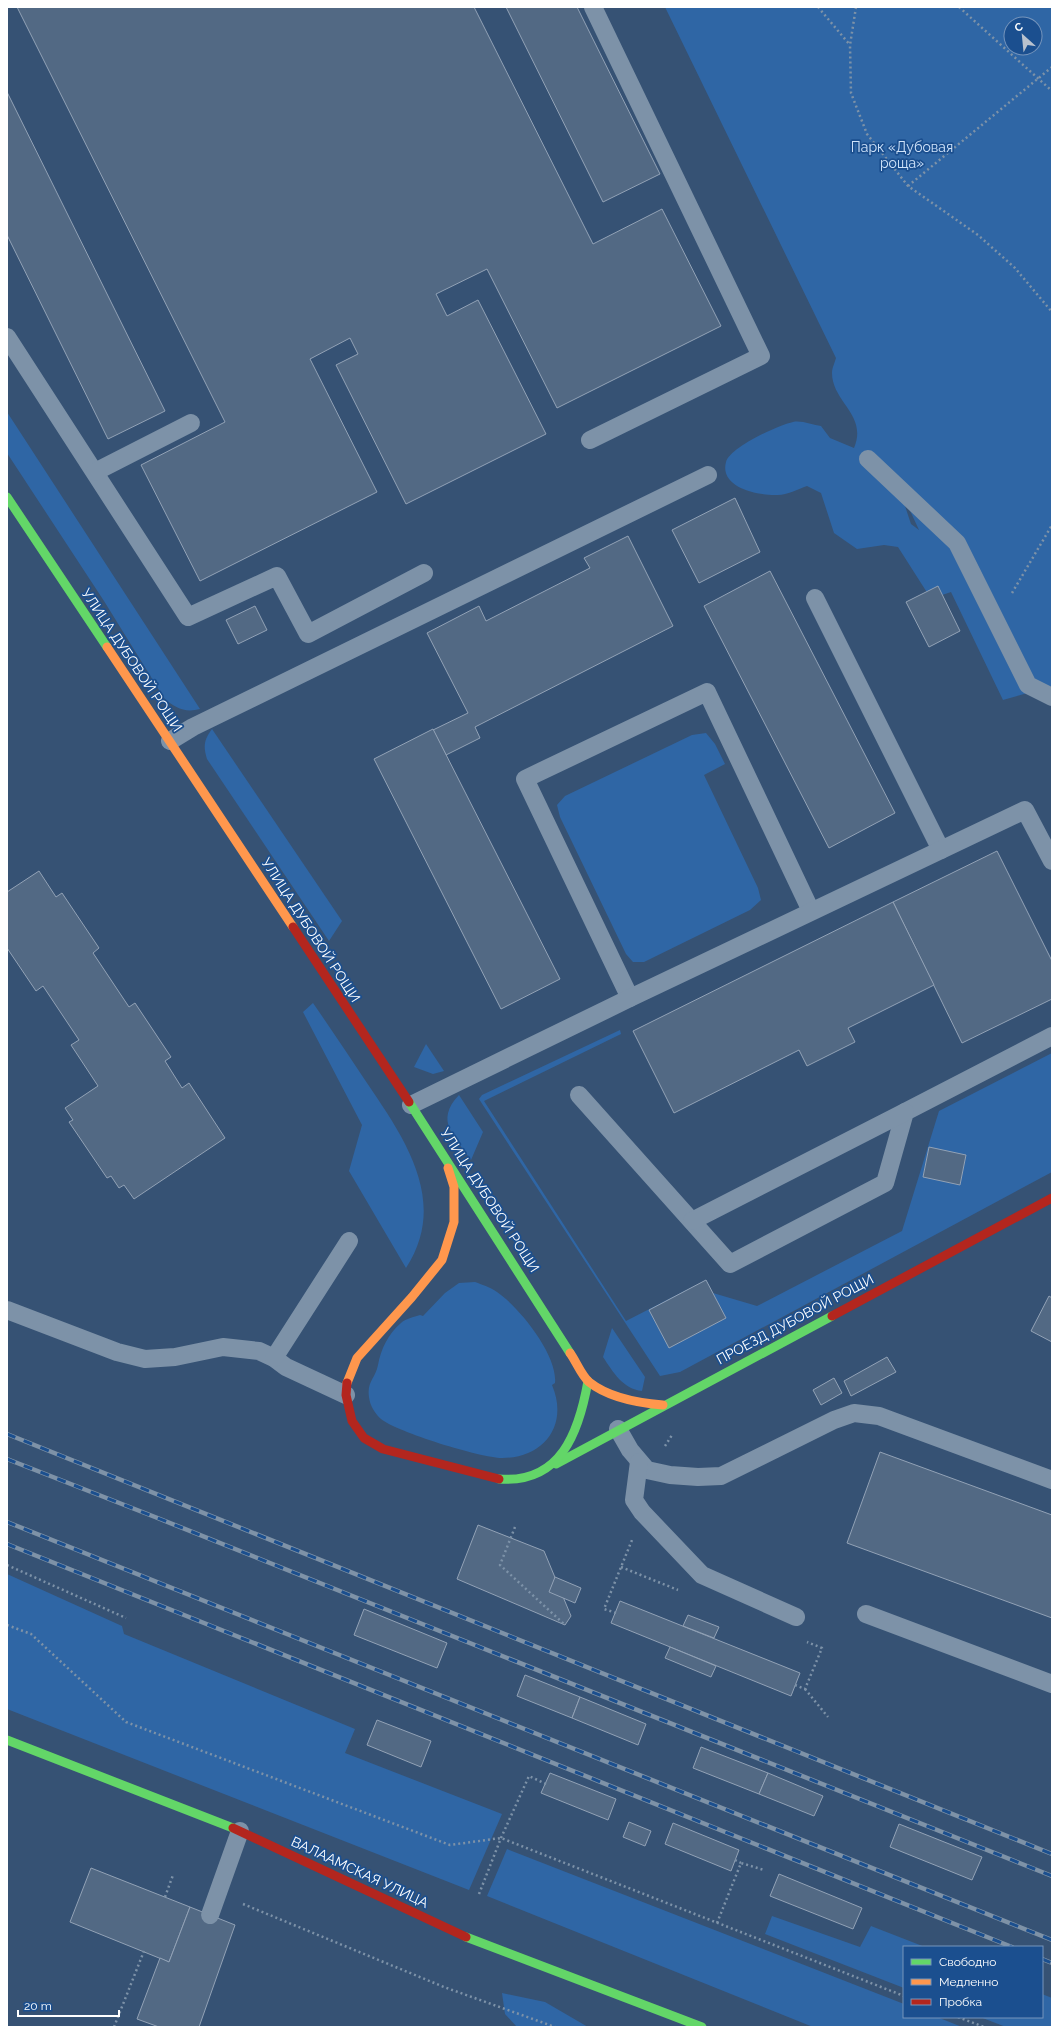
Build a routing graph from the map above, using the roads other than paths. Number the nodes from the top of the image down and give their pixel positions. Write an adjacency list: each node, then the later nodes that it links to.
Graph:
1 (593, 7): 4 (lane)
2 (7, 337): 6 (lane)
3 (191, 423): 6 (lane)
4 (590, 440)
5 (868, 459): 11 (lane)
6 (95, 472): 9 (lane)
7 (708, 474): 12 (lane)
8 (7, 497): 12 (street, УЛИЦА ДУБОВОЙ РОЩИ)
9 (424, 573)
10 (815, 598): 13 (lane)
11 (1052, 697)
12 (170, 741): 19 (street, УЛИЦА ДУБОВОЙ РОЩИ)
13 (941, 850): 14 (lane); 15 (lane)
14 (1052, 861)
15 (812, 911): 16 (lane); 16 (lane)
16 (630, 998): 19 (lane)
17 (1052, 1036): 20 (lane)
18 (579, 1095): 23 (lane)
19 (411, 1105): 21 (street, УЛИЦА ДУБОВОЙ РОЩИ)
20 (905, 1112): 23 (lane); 23 (lane)
21 (444, 1154): 27 (street, УЛИЦА ДУБОВОЙ РОЩИ); 28 (street)
22 (1052, 1198): 29 (street, ПРОЕЗД ДУБОВОЙ РОЩИ)
23 (692, 1221)
24 (349, 1241): 26 (lane)
25 (7, 1310): 26 (lane)
26 (274, 1358): 28 (lane)
27 (588, 1381): 29 (street); 32 (street)
28 (346, 1395): 32 (street, ПРОЕЗД ДУБОВОЙ РОЩИ)
29 (663, 1405): 30 (street, ПРОЕЗД ДУБОВОЙ РОЩИ)
30 (618, 1429): 31 (lane); 32 (street, ПРОЕЗД ДУБОВОЙ РОЩИ)
31 (639, 1462): 33 (lane); 35 (lane)
32 (551, 1466)
33 (1052, 1480)
34 (866, 1614): 36 (lane)
35 (796, 1617)
36 (1052, 1684)
37 (7, 1740): 38 (street, ВАЛААМСКАЯ УЛИЦА)
38 (240, 1831): 39 (lane); 40 (street, ВАЛААМСКАЯ УЛИЦА)
39 (210, 1915)
40 (702, 2027)

